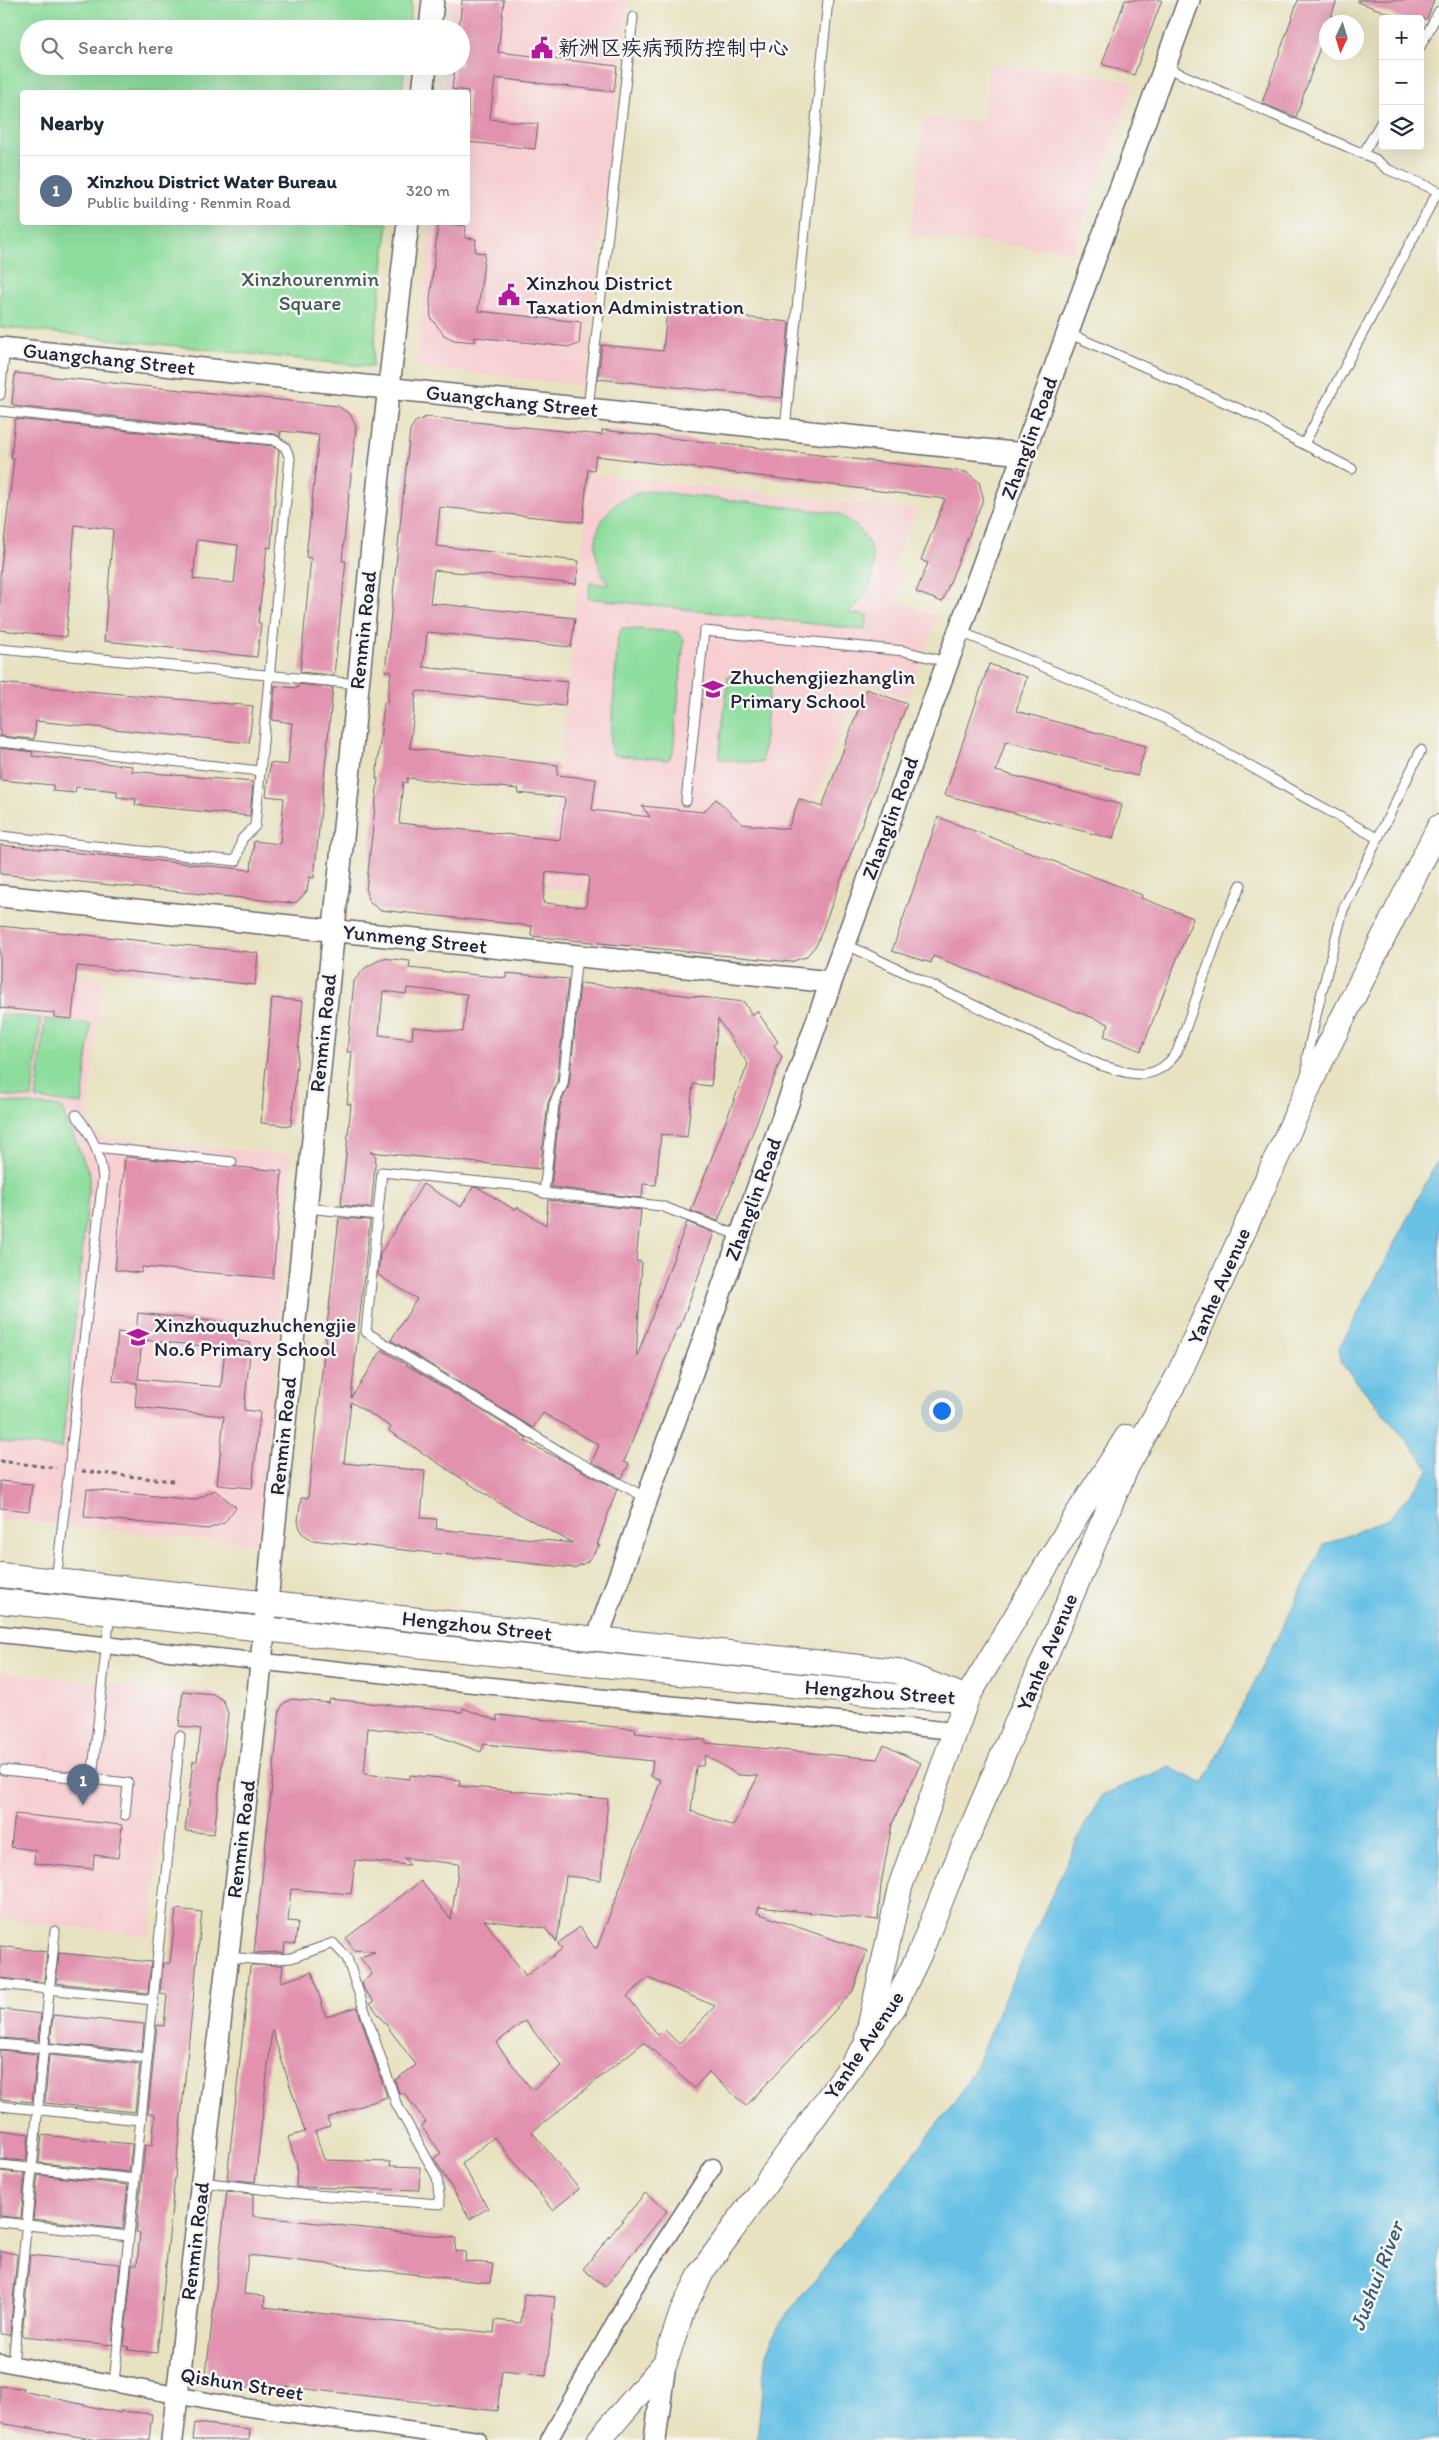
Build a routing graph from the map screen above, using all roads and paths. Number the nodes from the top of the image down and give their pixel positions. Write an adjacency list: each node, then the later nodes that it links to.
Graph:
1 (433, 0): 6 (street)
2 (828, 0): 20 (lane)
3 (1188, 0): 8 (street, Zhanglin Road)
4 (1439, 11): 7 (lane)
5 (633, 17): 18 (lane)
6 (431, 20)
7 (1424, 39)
8 (1164, 67): 12 (lane); 14 (street, Zhanglin Road)
9 (425, 75): 10 (street)
10 (423, 90)
11 (1379, 126): 12 (lane)
12 (1363, 154): 21 (lane)
13 (408, 225): 16 (street, Renmin Road)
14 (1068, 333): 21 (lane); 22 (street, Zhanglin Road)
15 (2, 348): 16 (street, Guangchang Street); 17 (lane)
16 (389, 388): 18 (street, Guangchang Street); 28 (street, Renmin Road)
17 (0, 395)
18 (588, 409): 20 (street, Guangchang Street)
19 (0, 411): 27 (lane)
20 (785, 429): 22 (street, Guangchang Street)
21 (1304, 444): 23 (lane)
22 (1023, 454): 24 (street, Zhanglin Road)
23 (1352, 469)
24 (959, 631): 26 (street, Zhanglin Road); 35 (lane)
25 (0, 648): 27 (lane)
26 (947, 662): 32 (lane); 39 (street, Zhanglin Road)
27 (269, 675): 28 (lane); 31 (lane)
28 (358, 684): 38 (street, Renmin Road)
29 (0, 742): 31 (lane)
30 (1421, 750): 35 (lane)
31 (260, 771): 34 (lane)
32 (686, 801)
33 (1439, 826): 42 (main road, Yanhe Avenue)
34 (0, 836)
35 (1376, 838): 42 (lane)
36 (1241, 885): 39 (lane)
37 (0, 896): 38 (street, Yunmeng Street)
38 (334, 930): 40 (street, Yunmeng Street); 47 (street, Renmin Road)
39 (845, 944): 41 (street, Zhanglin Road)
40 (578, 956): 41 (street, Yunmeng Street); 46 (lane)
41 (831, 982): 49 (street, Zhanglin Road)
42 (1307, 1090): 50 (main road, Yanhe Avenue)
43 (76, 1115): 44 (lane)
44 (96, 1146): 45 (lane); 52 (lane)
45 (232, 1162)
46 (544, 1193): 48 (lane); 49 (lane)
47 (306, 1208): 48 (lane); 58 (street, Renmin Road)
48 (378, 1215): 54 (lane)
49 (740, 1236): 54 (street, Zhanglin Road)
50 (1159, 1410): 65 (main road); 77 (main road, Yanhe Avenue)
51 (0, 1461): 52 (path)
52 (69, 1469): 53 (path); 56 (lane)
53 (173, 1482)
54 (647, 1498): 62 (street, Zhanglin Road)
55 (0, 1575): 56 (main road, Hengzhou Street)
56 (56, 1581): 58 (main road, Hengzhou Street)
57 (0, 1601): 59 (main road, Hengzhou Street)
58 (267, 1604): 60 (street, Renmin Road); 62 (main road, Hengzhou Street)
59 (110, 1612): 60 (main road, Hengzhou Street); 63 (lane)
60 (264, 1629): 64 (street, Renmin Road); 65 (main road, Hengzhou Street)
61 (0, 1634): 63 (street)
62 (597, 1639): 65 (main road, Hengzhou Street)
63 (107, 1645): 64 (street); 69 (lane)
64 (261, 1661): 66 (street); 72 (street, Renmin Road)
65 (967, 1698): 66 (main road)
66 (955, 1731): 77 (main road)
67 (180, 1736): 75 (lane)
68 (4, 1770): 69 (lane)
69 (92, 1779): 70 (lane)
70 (125, 1815)
71 (55, 1931): 74 (lane)
72 (228, 1957): 87 (street, Renmin Road); 87 (lane)
73 (0, 1984): 74 (lane)
74 (50, 1989): 75 (lane); 78 (lane)
75 (153, 2000): 79 (lane)
76 (0, 2044): 78 (lane)
77 (865, 2047): 92 (main road, Yanhe Avenue)
78 (44, 2048): 79 (lane); 81 (lane)
79 (147, 2058): 82 (lane)
80 (0, 2106): 81 (lane)
81 (38, 2110): 82 (lane); 85 (lane)
82 (141, 2120): 86 (lane)
83 (0, 2165): 85 (lane)
84 (713, 2166): 97 (street)
85 (32, 2168): 86 (lane); 89 (lane)
86 (135, 2179): 90 (lane)
87 (201, 2182): 94 (street, Renmin Road)
88 (0, 2222): 89 (lane)
89 (26, 2225): 90 (lane); 91 (lane)
90 (129, 2236): 93 (lane)
91 (6, 2363): 93 (street, Qishun Street)
92 (665, 2363): 98 (main road, Yanhe Avenue); 99 (street)
93 (114, 2384): 94 (street, Qishun Street)
94 (177, 2396): 95 (street, Renmin Road); 96 (street, Qishun Street)
95 (172, 2440)
96 (478, 2440)
97 (549, 2440)
98 (599, 2440)
99 (655, 2440)

